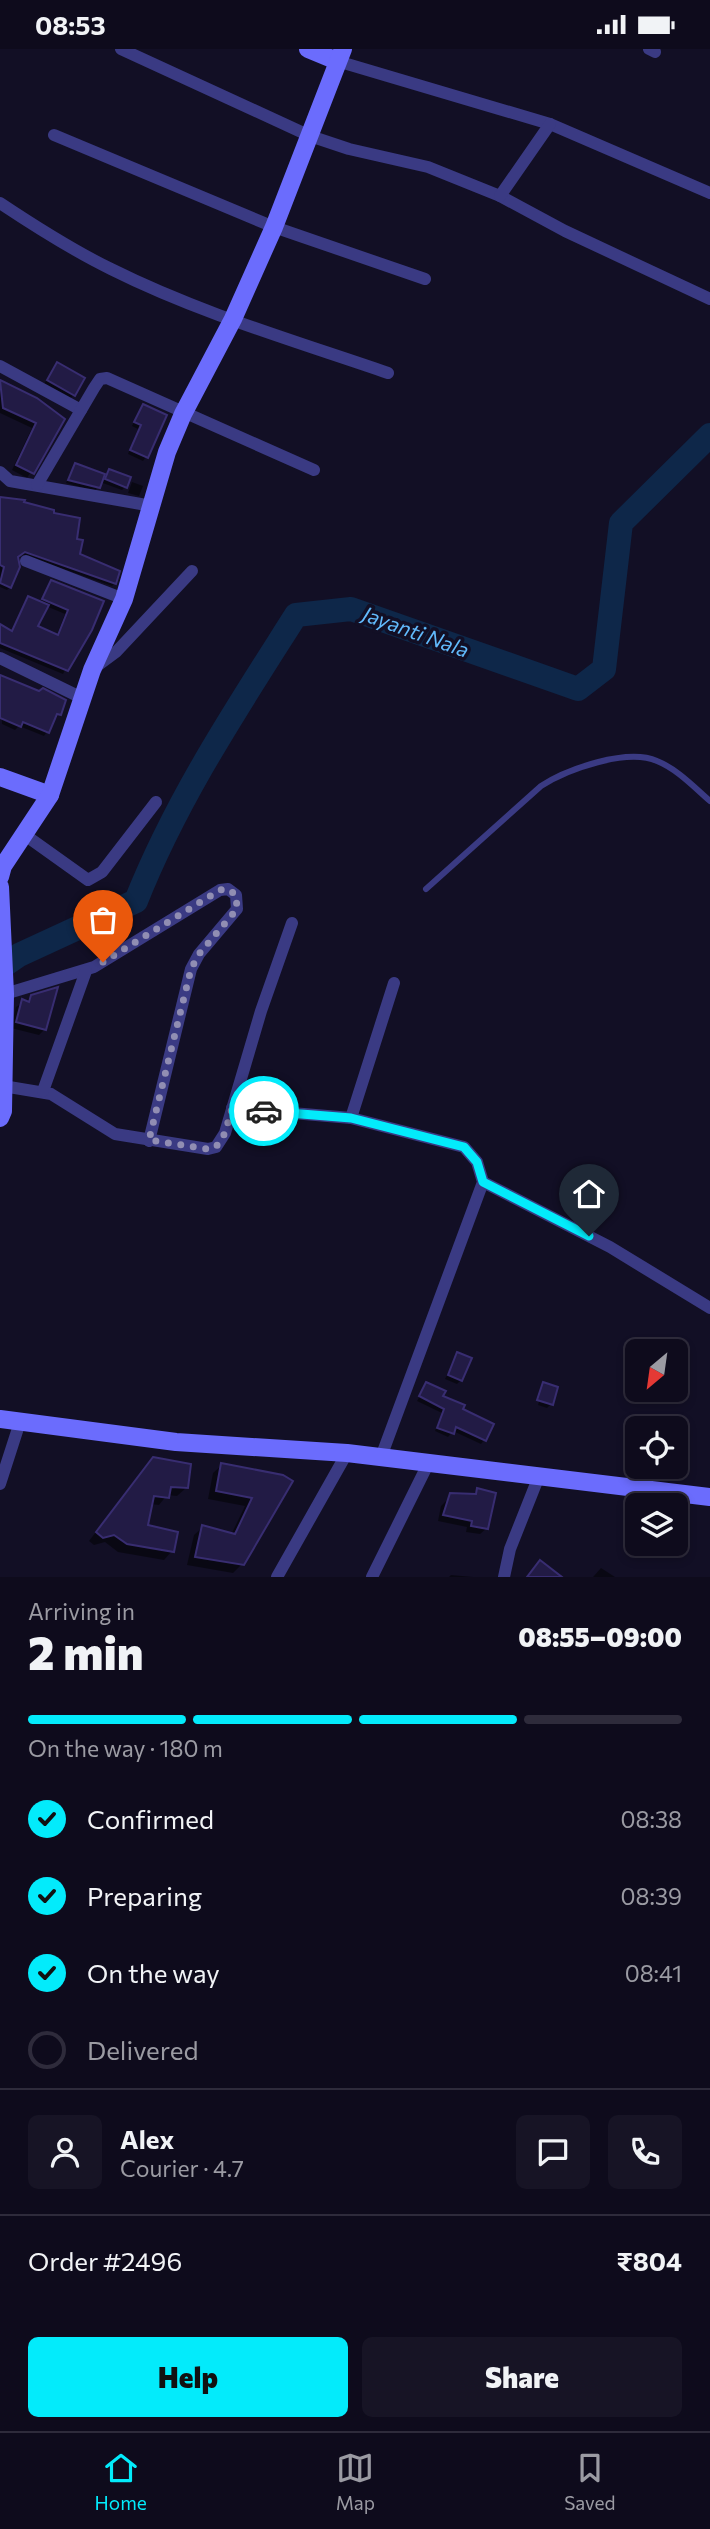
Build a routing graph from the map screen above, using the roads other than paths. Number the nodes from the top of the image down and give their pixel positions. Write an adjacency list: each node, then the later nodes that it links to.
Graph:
1 (121, 49): 6 (street)
2 (308, 49): 3 (main road)
3 (340, 55): 4 (street); 6 (main road)
4 (550, 124): 7 (street); 8 (street)
5 (54, 135): 10 (street)
6 (310, 136): 8 (street); 10 (main road)
7 (710, 193)
8 (500, 196): 12 (street)
9 (0, 203): 13 (street)
10 (274, 227): 11 (street); 13 (main road)
11 (425, 279)
12 (710, 299)
13 (233, 319): 15 (street); 17 (main road)
14 (0, 366): 16 (street)
15 (388, 373)
16 (80, 410): 17 (street); 20 (street)
17 (183, 414): 18 (street); 21 (main road)
18 (314, 471)
19 (0, 472): 20 (street)
20 (37, 485): 21 (street)
21 (152, 506): 24 (main road)
22 (26, 561): 24 (street)
23 (192, 571): 26 (street)
24 (124, 599): 26 (main road)
25 (0, 658): 27 (street)
26 (92, 670): 27 (main road)
27 (82, 698): 29 (main road)
28 (0, 777): 29 (main road)
29 (50, 795): 32 (main road)
30 (710, 801): 35 (lane)
31 (156, 802): 32 (street)
32 (25, 835): 33 (main road)
33 (0, 877)
34 (0, 887): 36 (main road)
35 (426, 889)
36 (1, 915): 40 (main road)
37 (292, 923): 43 (street)
38 (86, 971): 40 (street); 42 (street); 46 (street)
39 (394, 983): 45 (street)
40 (4, 993): 41 (main road)
41 (3, 1086): 42 (street); 44 (main road)
42 (43, 1091): 46 (street)
43 (232, 1108): 45 (street); 46 (street)
44 (0, 1118)
45 (351, 1118): 47 (street)
46 (149, 1140)
47 (483, 1182): 48 (street); 52 (street)
48 (710, 1308)
49 (0, 1419): 50 (main road)
50 (20, 1422): 51 (main road); 55 (street)
51 (347, 1453): 52 (main road); 57 (street)
52 (381, 1457): 53 (main road)
53 (429, 1462): 54 (main road); 58 (street)
54 (539, 1476): 56 (main road); 59 (street)
55 (0, 1485)
56 (710, 1497)
57 (277, 1577)
58 (372, 1577)
59 (504, 1577)

